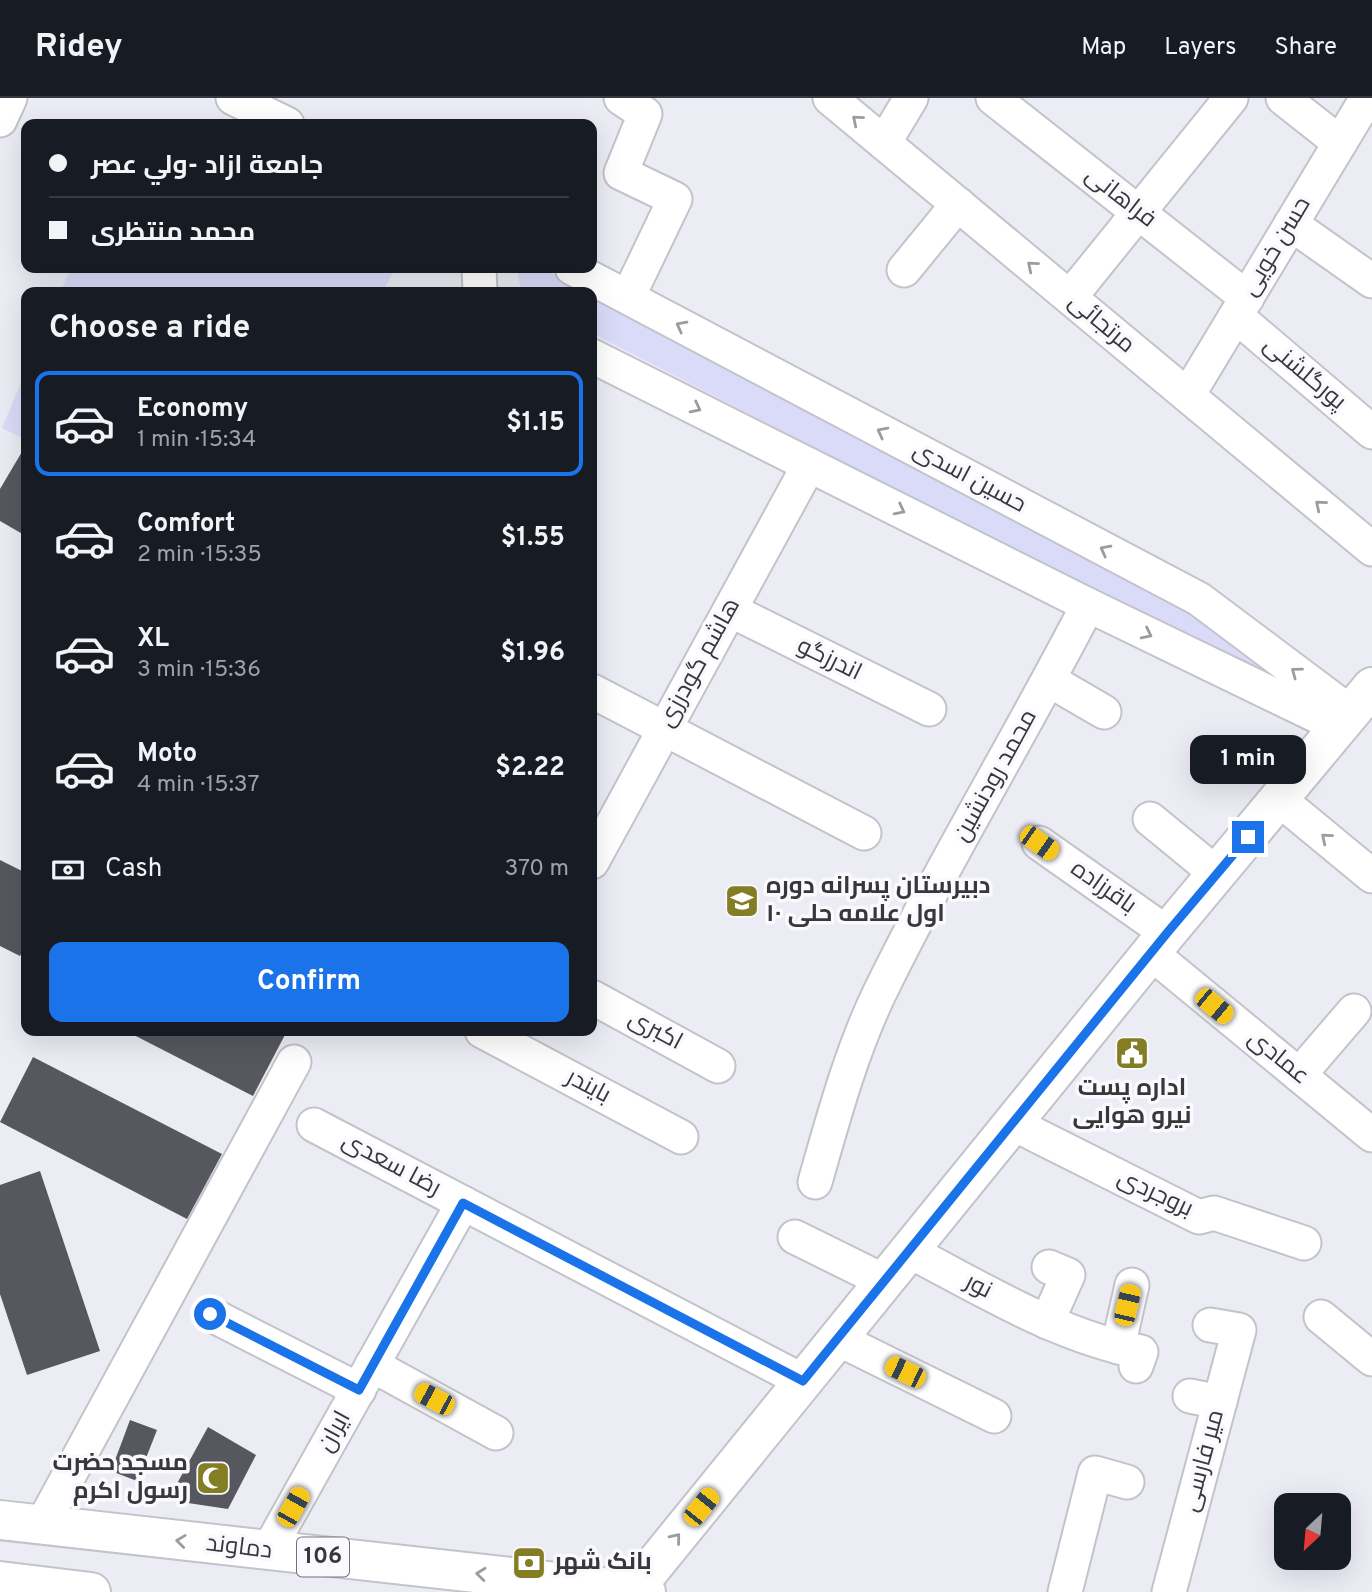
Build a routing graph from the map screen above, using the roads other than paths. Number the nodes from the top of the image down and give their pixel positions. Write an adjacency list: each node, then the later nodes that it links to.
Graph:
1 (10, 98): 11 (street)
2 (233, 98): 10 (street)
3 (621, 98): 20 (street)
4 (830, 98): 12 (street, مرتجائی, one-way to 4)
5 (911, 98): 12 (street)
6 (1231, 98): 15 (street)
7 (1283, 98): 13 (street)
8 (1367, 98): 13 (street, حسن خویی)
9 (1014, 104): 15 (street, فراهانی)
10 (277, 119)
11 (0, 120)
12 (884, 143): 14 (street, مرتجائی)
13 (1340, 143): 16 (street, حسن خویی)
14 (958, 204): 17 (street); 21 (street, مرتجائی, one-way to 14)
15 (1138, 213): 21 (street); 22 (street, فراهانی)
16 (1291, 224): 19 (street); 22 (street, حسن خویی)
17 (904, 270)
18 (582, 273): 20 (street, حسین اسدی)
19 (1372, 281)
20 (628, 297): 33 (street, حسین اسدی, one-way to 20)
21 (1070, 297): 24 (street, مرتجائی)
22 (1241, 307): 24 (street, حسن خویی); 25 (street, پورگلشنی)
23 (597, 359): 26 (street, one-way to 26)
24 (1188, 396): 27 (street, مرتجائی, one-way to 24)
25 (1372, 432)
26 (809, 465): 28 (street, one-way to 28); 29 (street, هاشم گودرزی)
27 (1372, 549)
28 (1088, 605): 30 (street, محمد رودنشین); 33 (street, one-way to 33)
29 (730, 610): 32 (street, اندرزگو); 35 (street, هاشم گودرزی)
30 (1049, 680): 34 (street); 54 (street, محمد رودنشین)
31 (597, 694): 35 (street)
32 (929, 709)
33 (1354, 709): 36 (main road)
34 (1104, 712)
35 (665, 728): 38 (street); 40 (street, هاشم گودرزی)
36 (1280, 800): 41 (main road); 42 (street, one-way to 36)
37 (1150, 819): 41 (street)
38 (864, 833)
39 (1039, 843): 43 (street, باقرزاده)
40 (597, 845)
41 (1217, 874): 43 (main road)
42 (1372, 876)
43 (1159, 943): 49 (street, عمادی); 50 (main road)
44 (597, 1000): 48 (street, اکبری)
45 (1354, 1011): 49 (street)
46 (497, 1036): 53 (street, بایندر)
47 (294, 1062): 74 (street)
48 (718, 1066)
49 (1299, 1075): 52 (street, عمادی)
50 (1012, 1124): 57 (street, بروجردی); 58 (main road)
51 (314, 1125): 55 (street, رضا سعدی)
52 (1372, 1135)
53 (681, 1137)
54 (815, 1182)
55 (463, 1203): 68 (street, ایران); 69 (street, رضا سعدی)
56 (795, 1237): 60 (street)
57 (1304, 1243)
58 (909, 1251): 60 (main road); 64 (street, نور)
59 (1049, 1266): 64 (street)
60 (884, 1281): 66 (main road)
61 (1132, 1284): 64 (street, نور)
62 (210, 1314): 68 (street)
63 (1321, 1317): 67 (street)
64 (1047, 1322)
65 (1225, 1328): 80 (street, میر فارسی)
66 (838, 1339): 69 (main road); 70 (street)
67 (1372, 1359)
68 (365, 1378): 71 (street); 75 (street, ایران)
69 (803, 1381): 77 (main road, one-way to 69)
70 (994, 1416)
71 (496, 1433)
72 (1127, 1482): 79 (street)
73 (0, 1520): 74 (main road, دماوند / 106)
74 (42, 1525): 75 (main road, دماوند / 106, one-way to 74)
75 (268, 1551): 77 (main road, دماوند / 106, one-way to 75)
76 (0, 1581): 78 (main road)
77 (639, 1591)
78 (91, 1592)
79 (1065, 1592)
80 (1169, 1592)

